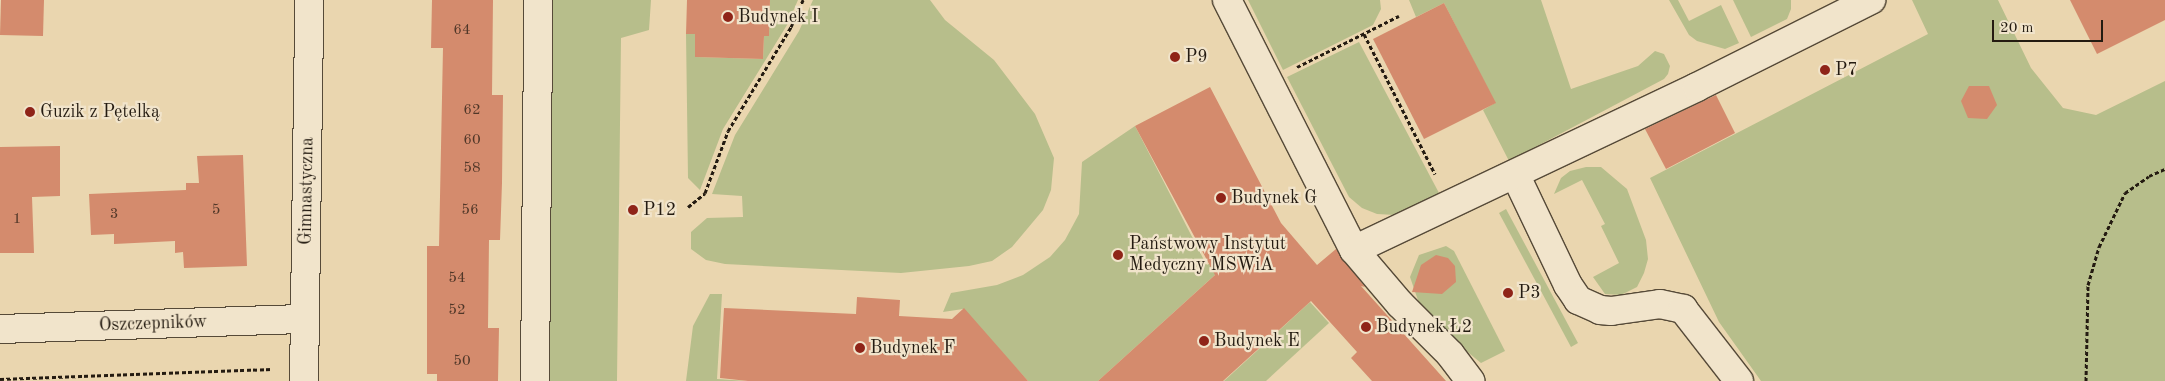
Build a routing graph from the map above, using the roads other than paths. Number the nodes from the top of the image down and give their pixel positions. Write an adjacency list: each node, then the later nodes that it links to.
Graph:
1 (309, 0): 7 (street, Gimnastyczna)
2 (538, 0): 10 (street)
3 (1227, 0): 6 (street)
4 (1871, 0): 5 (street)
5 (1514, 174): 6 (street); 12 (street)
6 (1354, 250): 11 (street)
7 (305, 319): 8 (street, Oszczepników); 9 (street, Gimnastyczna)
8 (0, 329)
9 (304, 381)
10 (535, 381)
11 (1470, 381)
12 (1739, 381)

